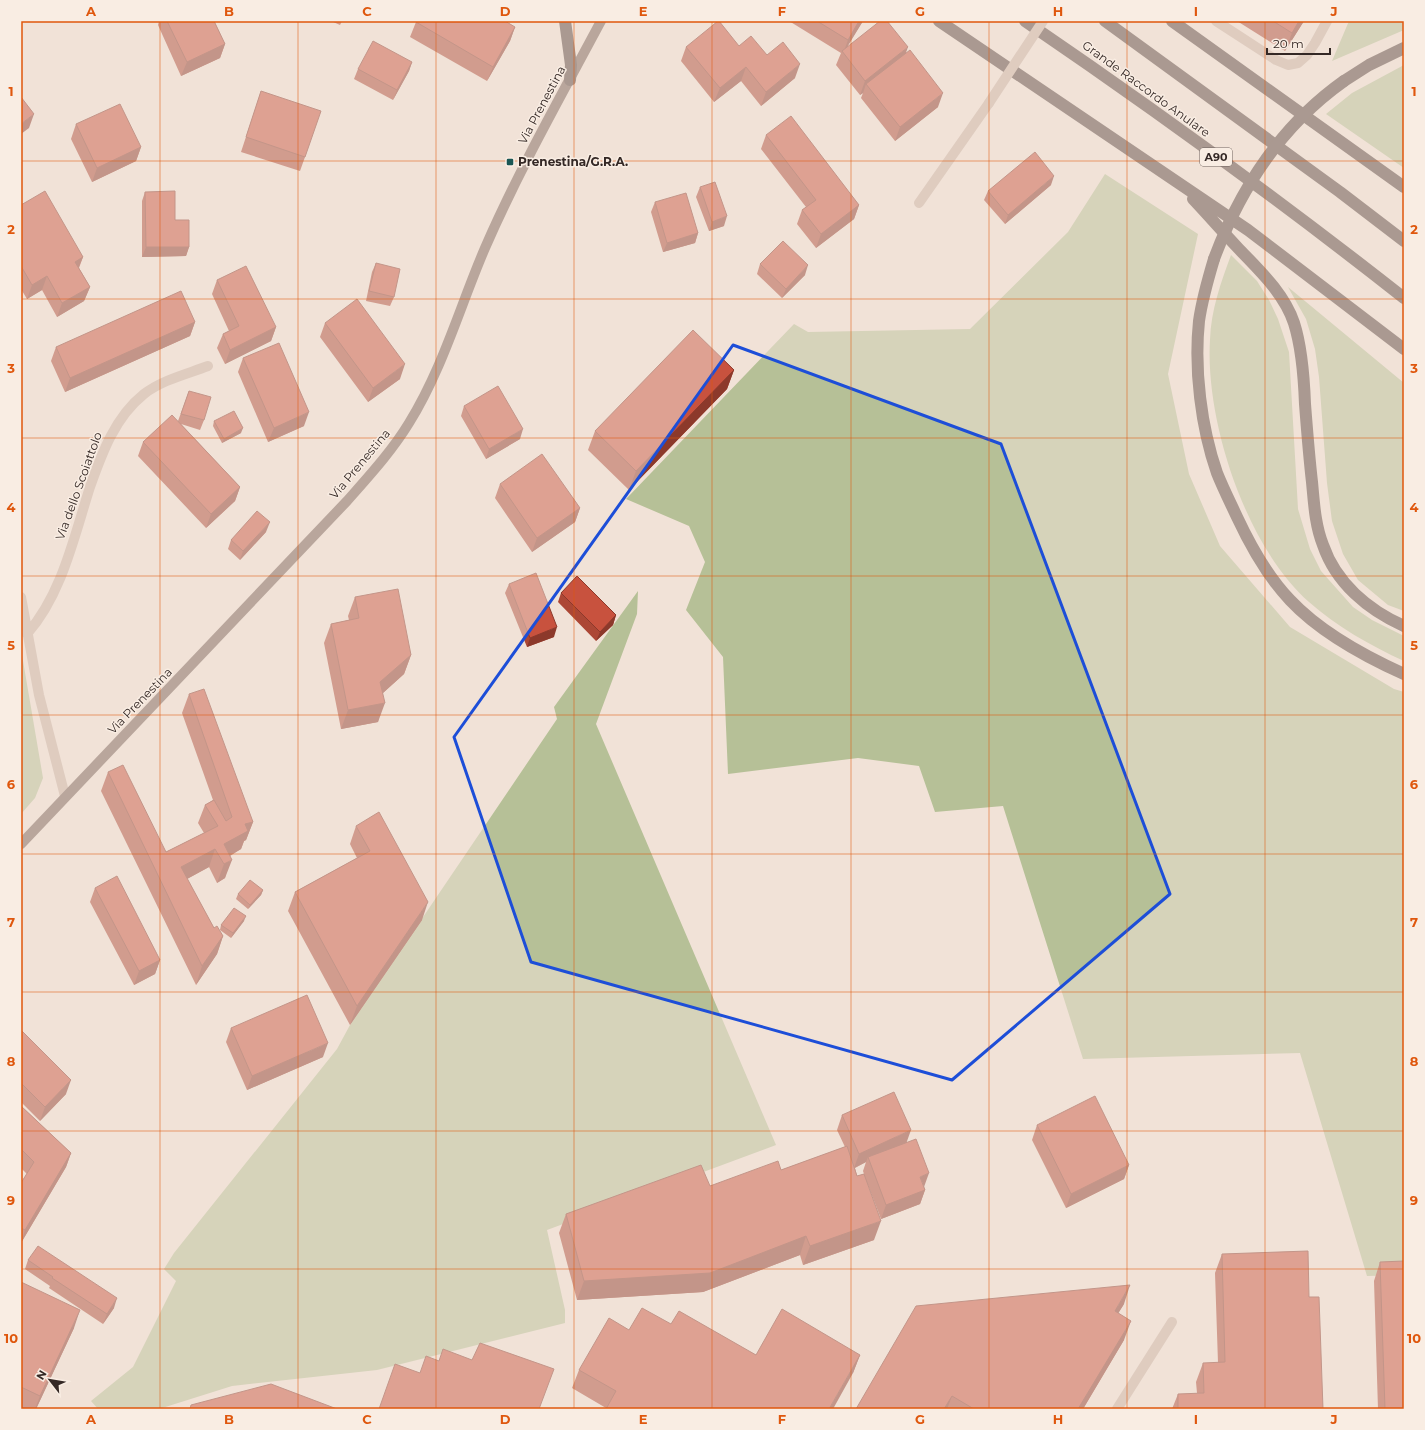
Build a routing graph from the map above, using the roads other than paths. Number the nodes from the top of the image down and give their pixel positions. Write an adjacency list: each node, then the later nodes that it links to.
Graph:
1 (565, 21): 11 (highway)
2 (601, 21): 11 (main road, Via Prenestina)
3 (939, 21): 12 (highway)
4 (1025, 21): 16 (highway, Grande Raccordo Anulare / A90)
5 (1043, 21): 14 (street, bridge)
6 (1105, 21): 15 (highway)
7 (1172, 21): 13 (highway)
8 (1216, 21): 9 (street)
9 (1327, 21)
10 (1404, 48): 22 (highway, bridge)
11 (570, 80): 23 (main road, Via Prenestina)
12 (1178, 183): 17 (highway); 20 (highway)
13 (1404, 187)
14 (919, 203)
15 (1404, 241)
16 (1404, 298)
17 (1404, 349)
18 (208, 366): 21 (street, Via dello Scoiattolo)
19 (21, 597): 21 (street)
20 (1404, 626)
21 (27, 634): 23 (street)
22 (1404, 674)
23 (65, 796): 24 (main road, Via Prenestina)
24 (21, 844)
25 (1172, 1322): 26 (street)
26 (1117, 1409)

